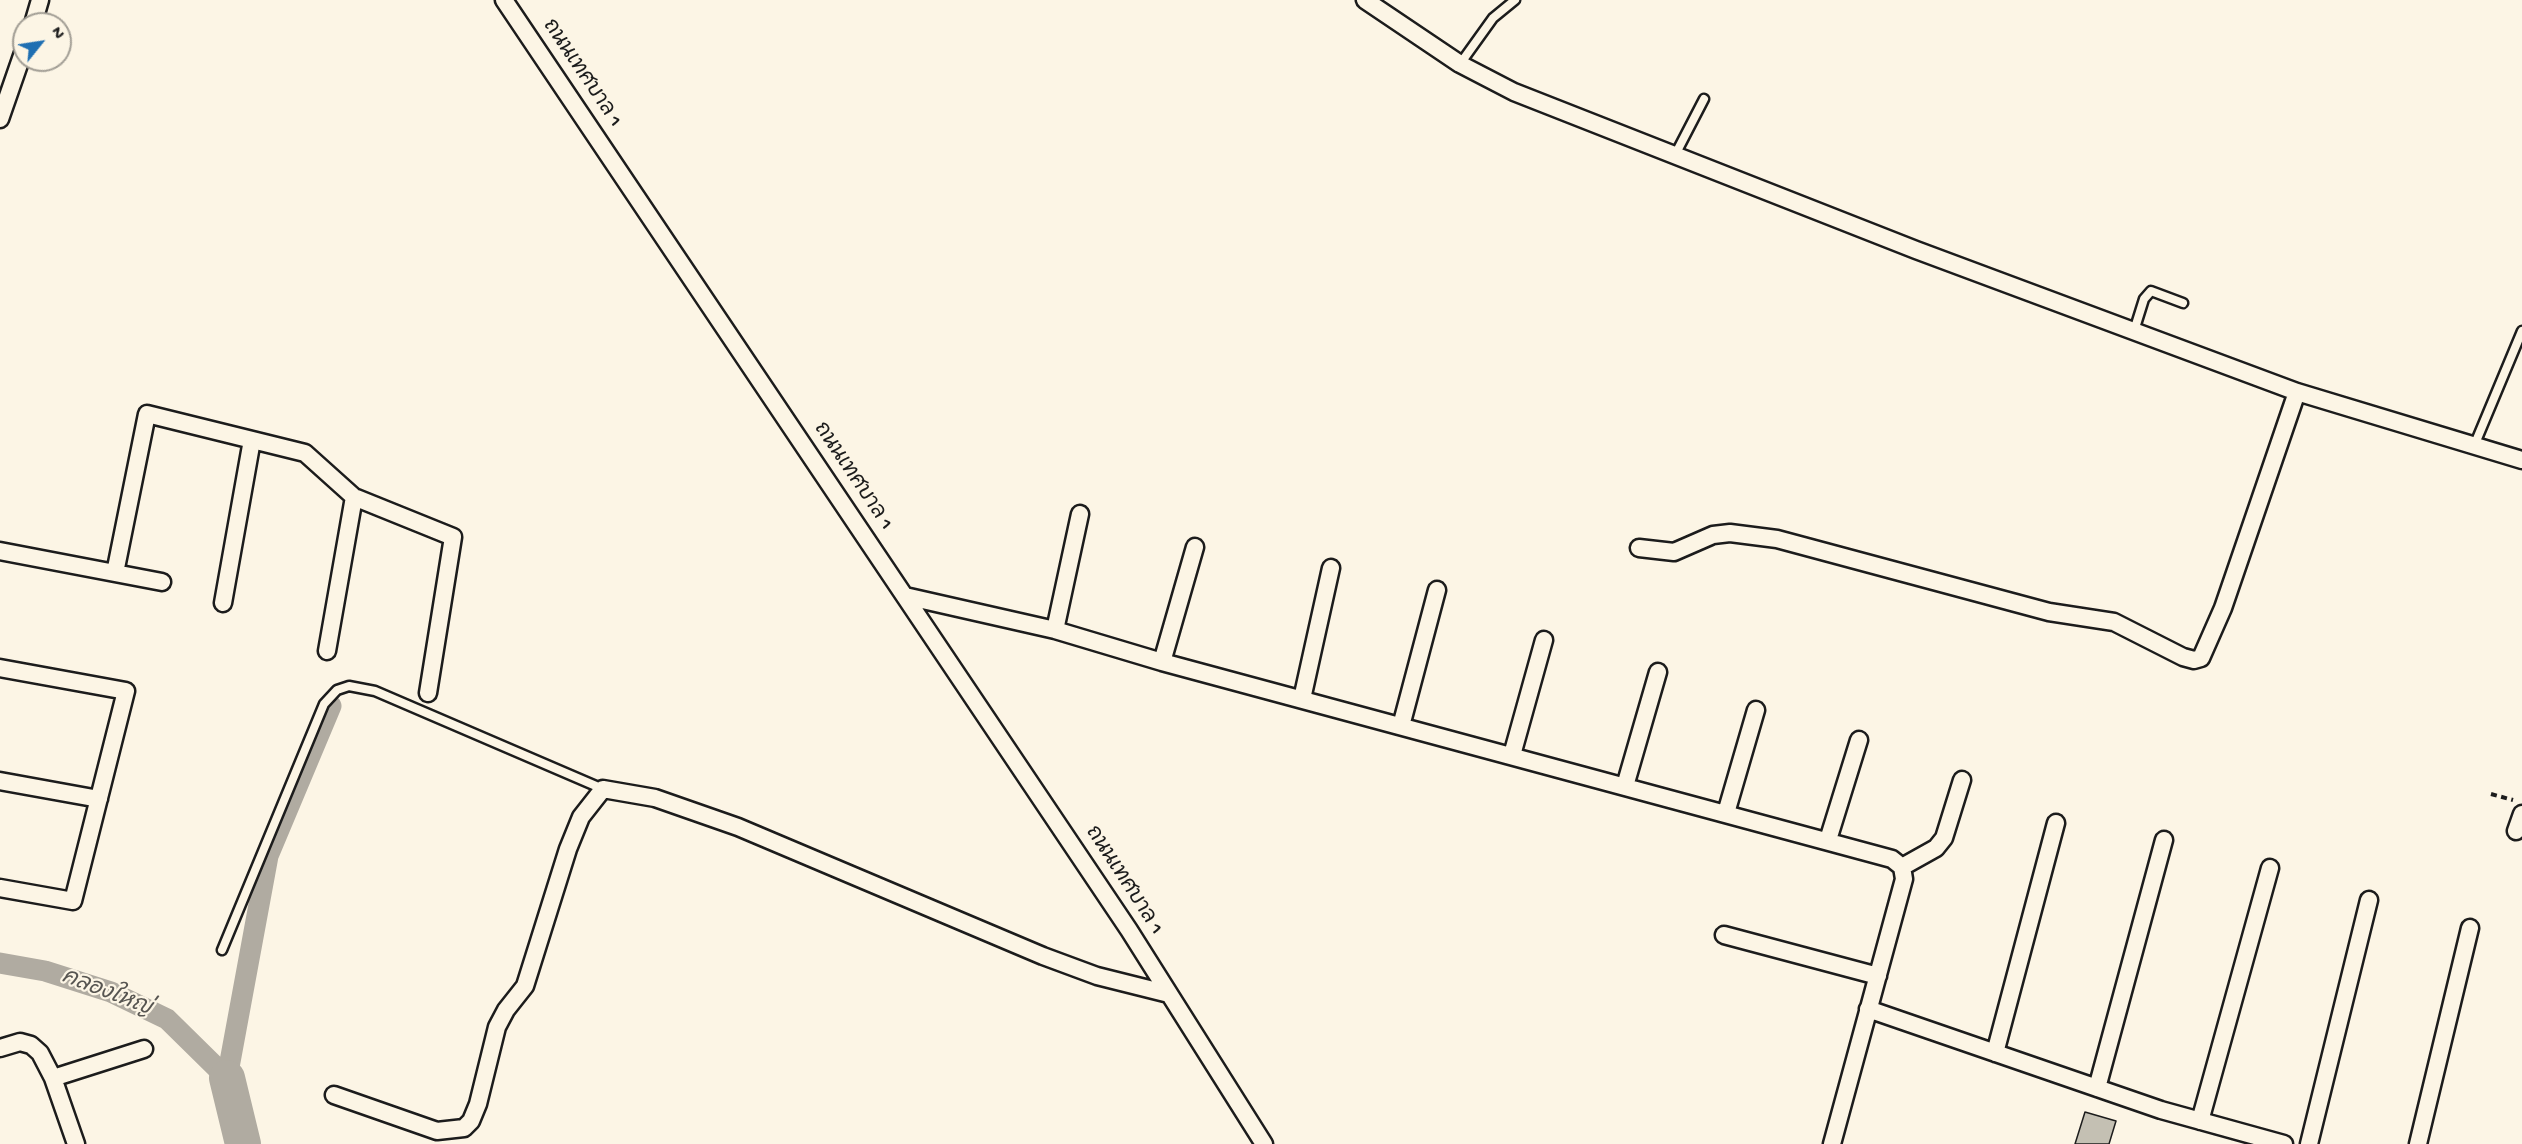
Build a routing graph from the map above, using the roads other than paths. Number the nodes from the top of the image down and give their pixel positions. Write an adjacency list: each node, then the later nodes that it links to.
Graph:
1 (504, 0): 25 (street, ถนนเทศบาล 1)
2 (1365, 0): 4 (street)
3 (1515, 0): 4 (lane)
4 (1460, 64): 8 (street)
5 (16, 72): 7 (street)
6 (1704, 99): 8 (lane)
7 (0, 119)
8 (1675, 155): 10 (street)
9 (2183, 303): 10 (lane)
10 (2134, 331): 12 (street)
11 (2522, 331): 14 (lane)
12 (2297, 392): 14 (street); 19 (street)
13 (252, 440): 16 (street); 22 (street); 26 (street)
14 (2474, 446): 15 (street)
15 (2522, 460)
16 (354, 496): 29 (street); 33 (street)
17 (1080, 514): 27 (street)
18 (1195, 547): 30 (street)
19 (1639, 548)
20 (0, 551): 22 (street)
21 (1331, 568): 34 (street)
22 (115, 573): 23 (street)
23 (162, 582)
24 (1437, 590): 36 (street)
25 (905, 596): 27 (street); 58 (street, ถนนเทศบาล 1)
26 (223, 603)
27 (1055, 630): 30 (street)
28 (1544, 640): 38 (street)
29 (327, 651)
30 (1162, 662): 34 (street)
31 (0, 668): 43 (street)
32 (1658, 672): 41 (street)
33 (428, 693)
34 (1302, 699): 36 (street)
35 (1756, 710): 44 (street)
36 (1401, 726): 38 (street)
37 (1859, 740): 48 (street)
38 (1512, 755): 41 (street)
39 (1962, 780): 50 (street)
40 (0, 781): 43 (street)
41 (1625, 786): 44 (street)
42 (603, 789): 56 (lane); 58 (street); 65 (street)
43 (99, 799): 52 (street)
44 (1726, 813): 48 (street)
45 (2522, 814): 47 (street)
46 (2056, 823): 62 (street)
47 (2516, 831)
48 (1828, 840): 50 (street)
49 (2164, 840): 64 (street)
50 (1902, 867): 57 (street)
51 (2270, 868): 66 (street)
52 (0, 888)
53 (2369, 900): 71 (street)
54 (2470, 928): 72 (street)
55 (1724, 935): 57 (street)
56 (222, 950)
57 (1878, 976): 59 (street)
58 (1165, 988): 69 (street, ถนนเทศบาล 1)
59 (1868, 1009): 62 (street); 67 (street)
60 (0, 1048): 63 (street)
61 (144, 1049): 63 (street)
62 (1995, 1053): 64 (street)
63 (53, 1078): 68 (street)
64 (2097, 1088): 66 (street)
65 (334, 1095)
66 (2200, 1122): 70 (street)
67 (1833, 1142)
68 (76, 1144)
69 (1263, 1144)
70 (2284, 1144)
71 (2310, 1144)
72 (2418, 1144)

